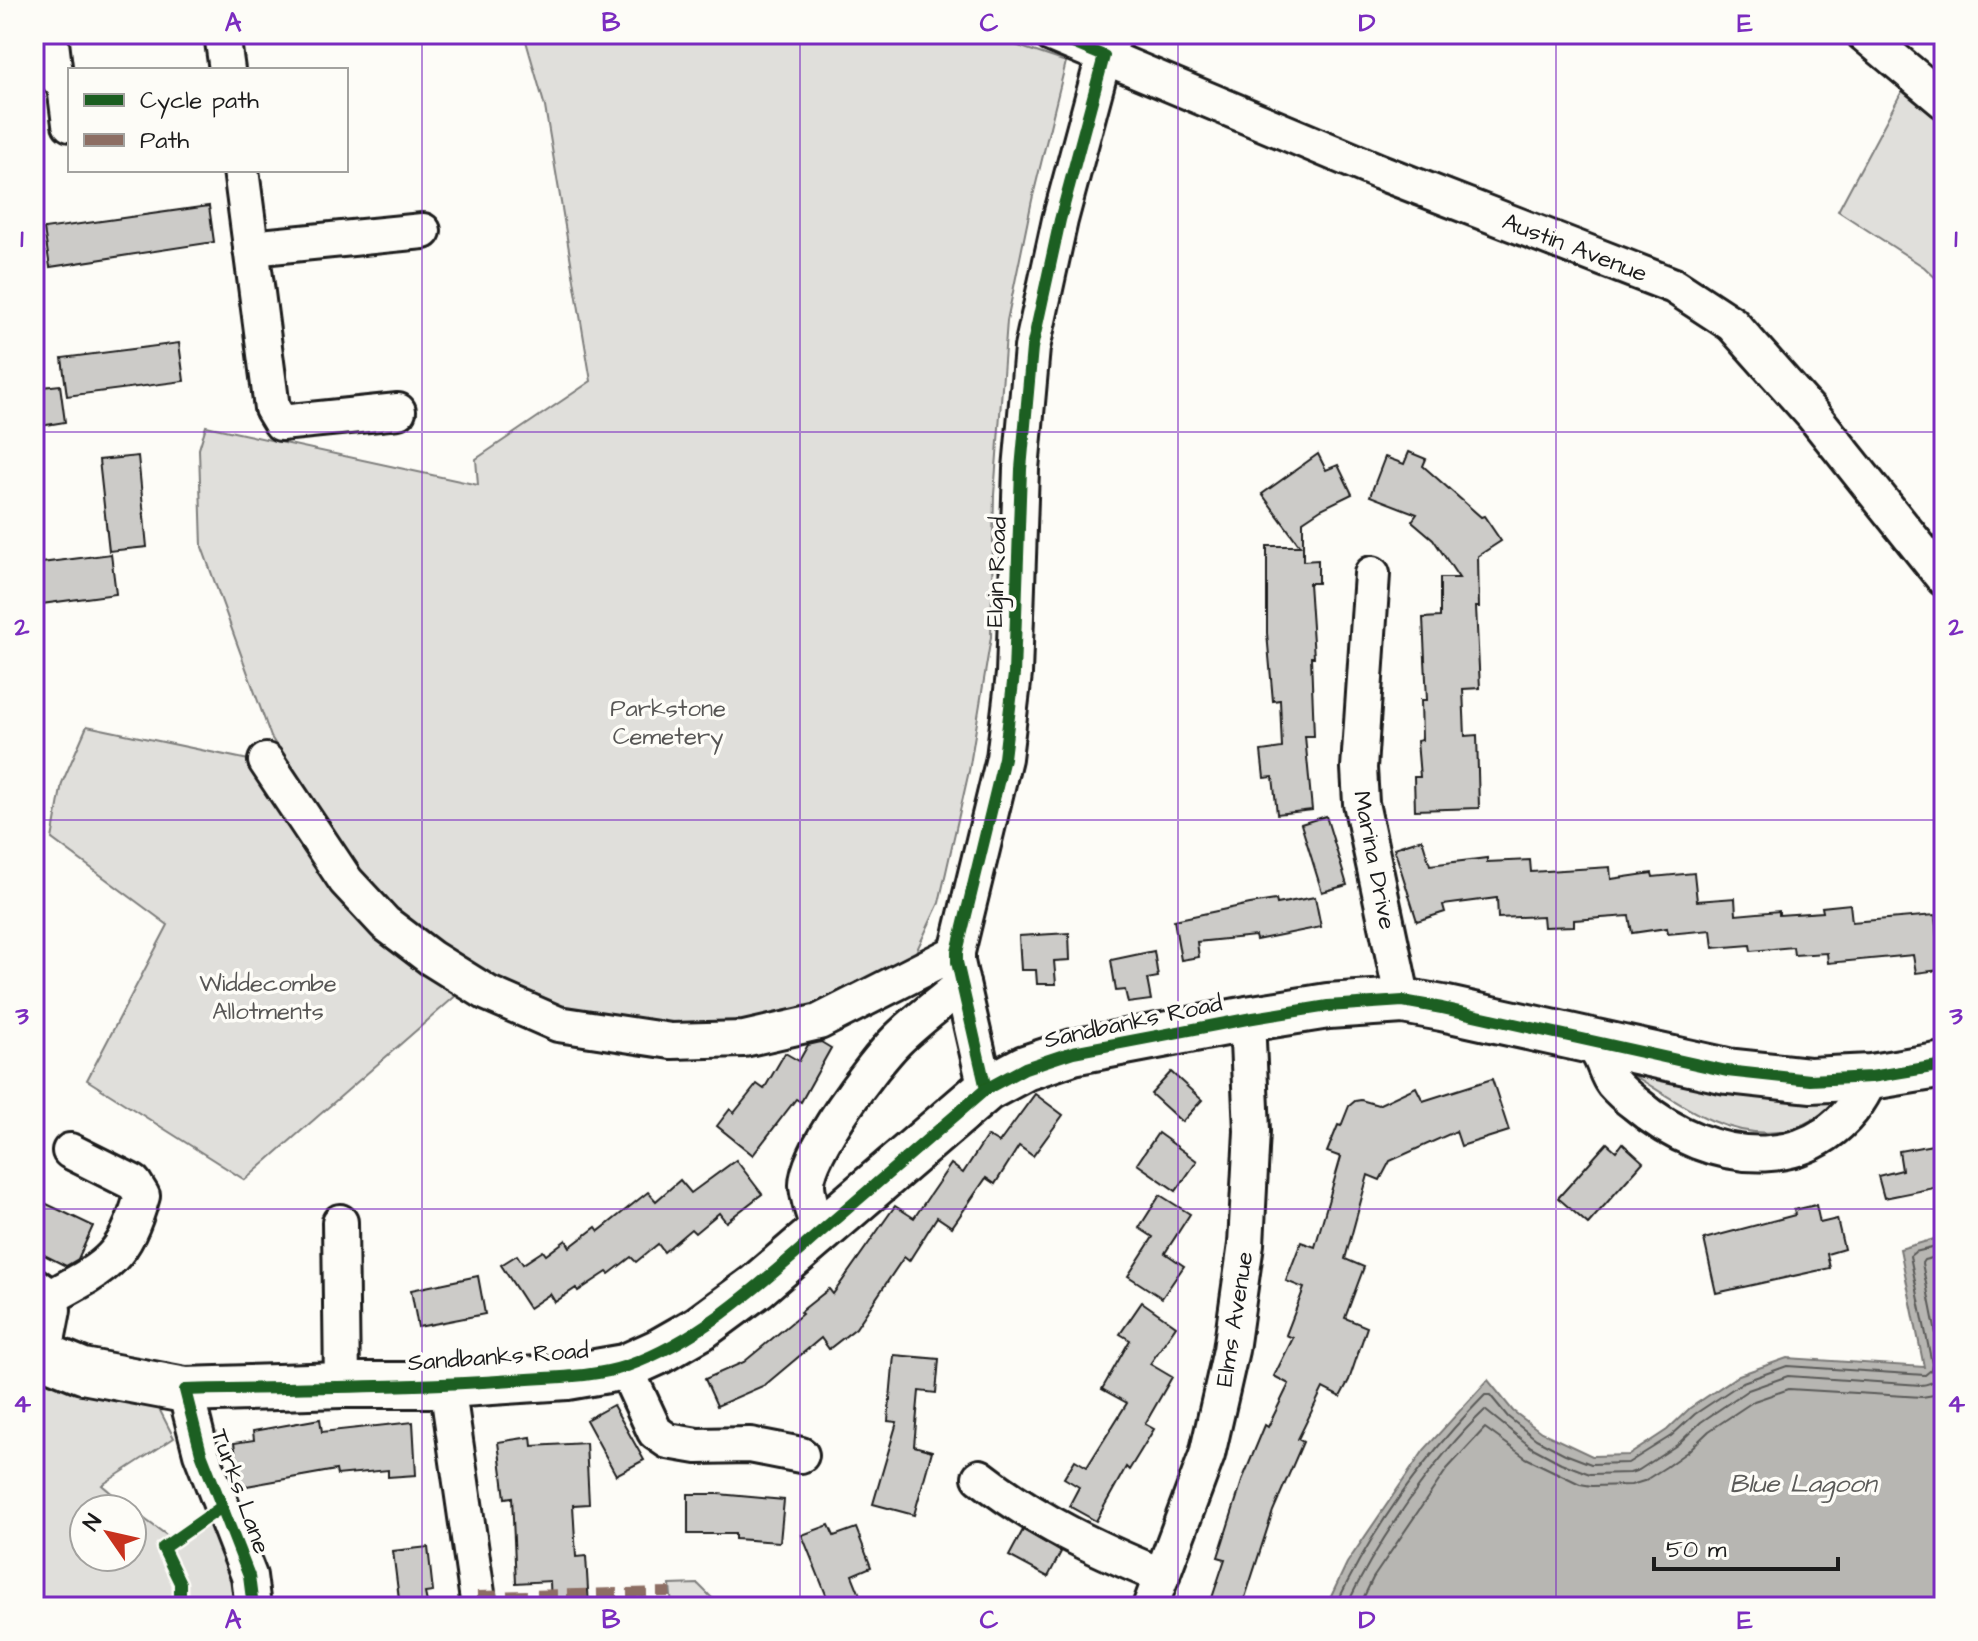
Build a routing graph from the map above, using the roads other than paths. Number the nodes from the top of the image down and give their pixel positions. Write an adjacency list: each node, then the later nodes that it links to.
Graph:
1 (50, 34): 8 (street)
2 (222, 34): 6 (street)
3 (1051, 34): 5 (street, Austin Avenue)
4 (1864, 34): 7 (street)
5 (1109, 45): 14 (street, Austin Avenue); 16 (street, Elgin Road)
6 (227, 68)
7 (1944, 101)
8 (68, 109)
9 (241, 172): 11 (street)
10 (423, 231): 11 (street)
11 (251, 248): 12 (street)
12 (398, 411)
13 (1372, 574): 17 (street, Marina Drive)
14 (1944, 579)
15 (266, 761): 16 (street)
16 (960, 968): 22 (street, Elgin Road); 25 (street)
17 (1403, 1001): 18 (main road, Sandbanks Road); 19 (main road, Sandbanks Road)
18 (1247, 1019): 22 (main road, Sandbanks Road); 34 (street, Elms Avenue)
19 (1583, 1039): 21 (main road, Sandbanks Road); 21 (street)
20 (1944, 1065): 21 (main road, Sandbanks Road)
21 (1871, 1077)
22 (986, 1089): 25 (main road, Sandbanks Road)
23 (70, 1151): 26 (street)
24 (340, 1222): 29 (street)
25 (820, 1233): 28 (main road, Sandbanks Road)
26 (42, 1291): 27 (street)
27 (39, 1354): 31 (main road, Sandbanks Road)
28 (625, 1367): 30 (main road, Sandbanks Road); 32 (street)
29 (342, 1385): 30 (main road, Sandbanks Road); 31 (main road, Sandbanks Road)
30 (447, 1385): 36 (street)
31 (185, 1390): 35 (street, Turks Lane)
32 (801, 1455)
33 (980, 1477): 34 (street)
34 (1156, 1592)
35 (253, 1607)
36 (479, 1607)

